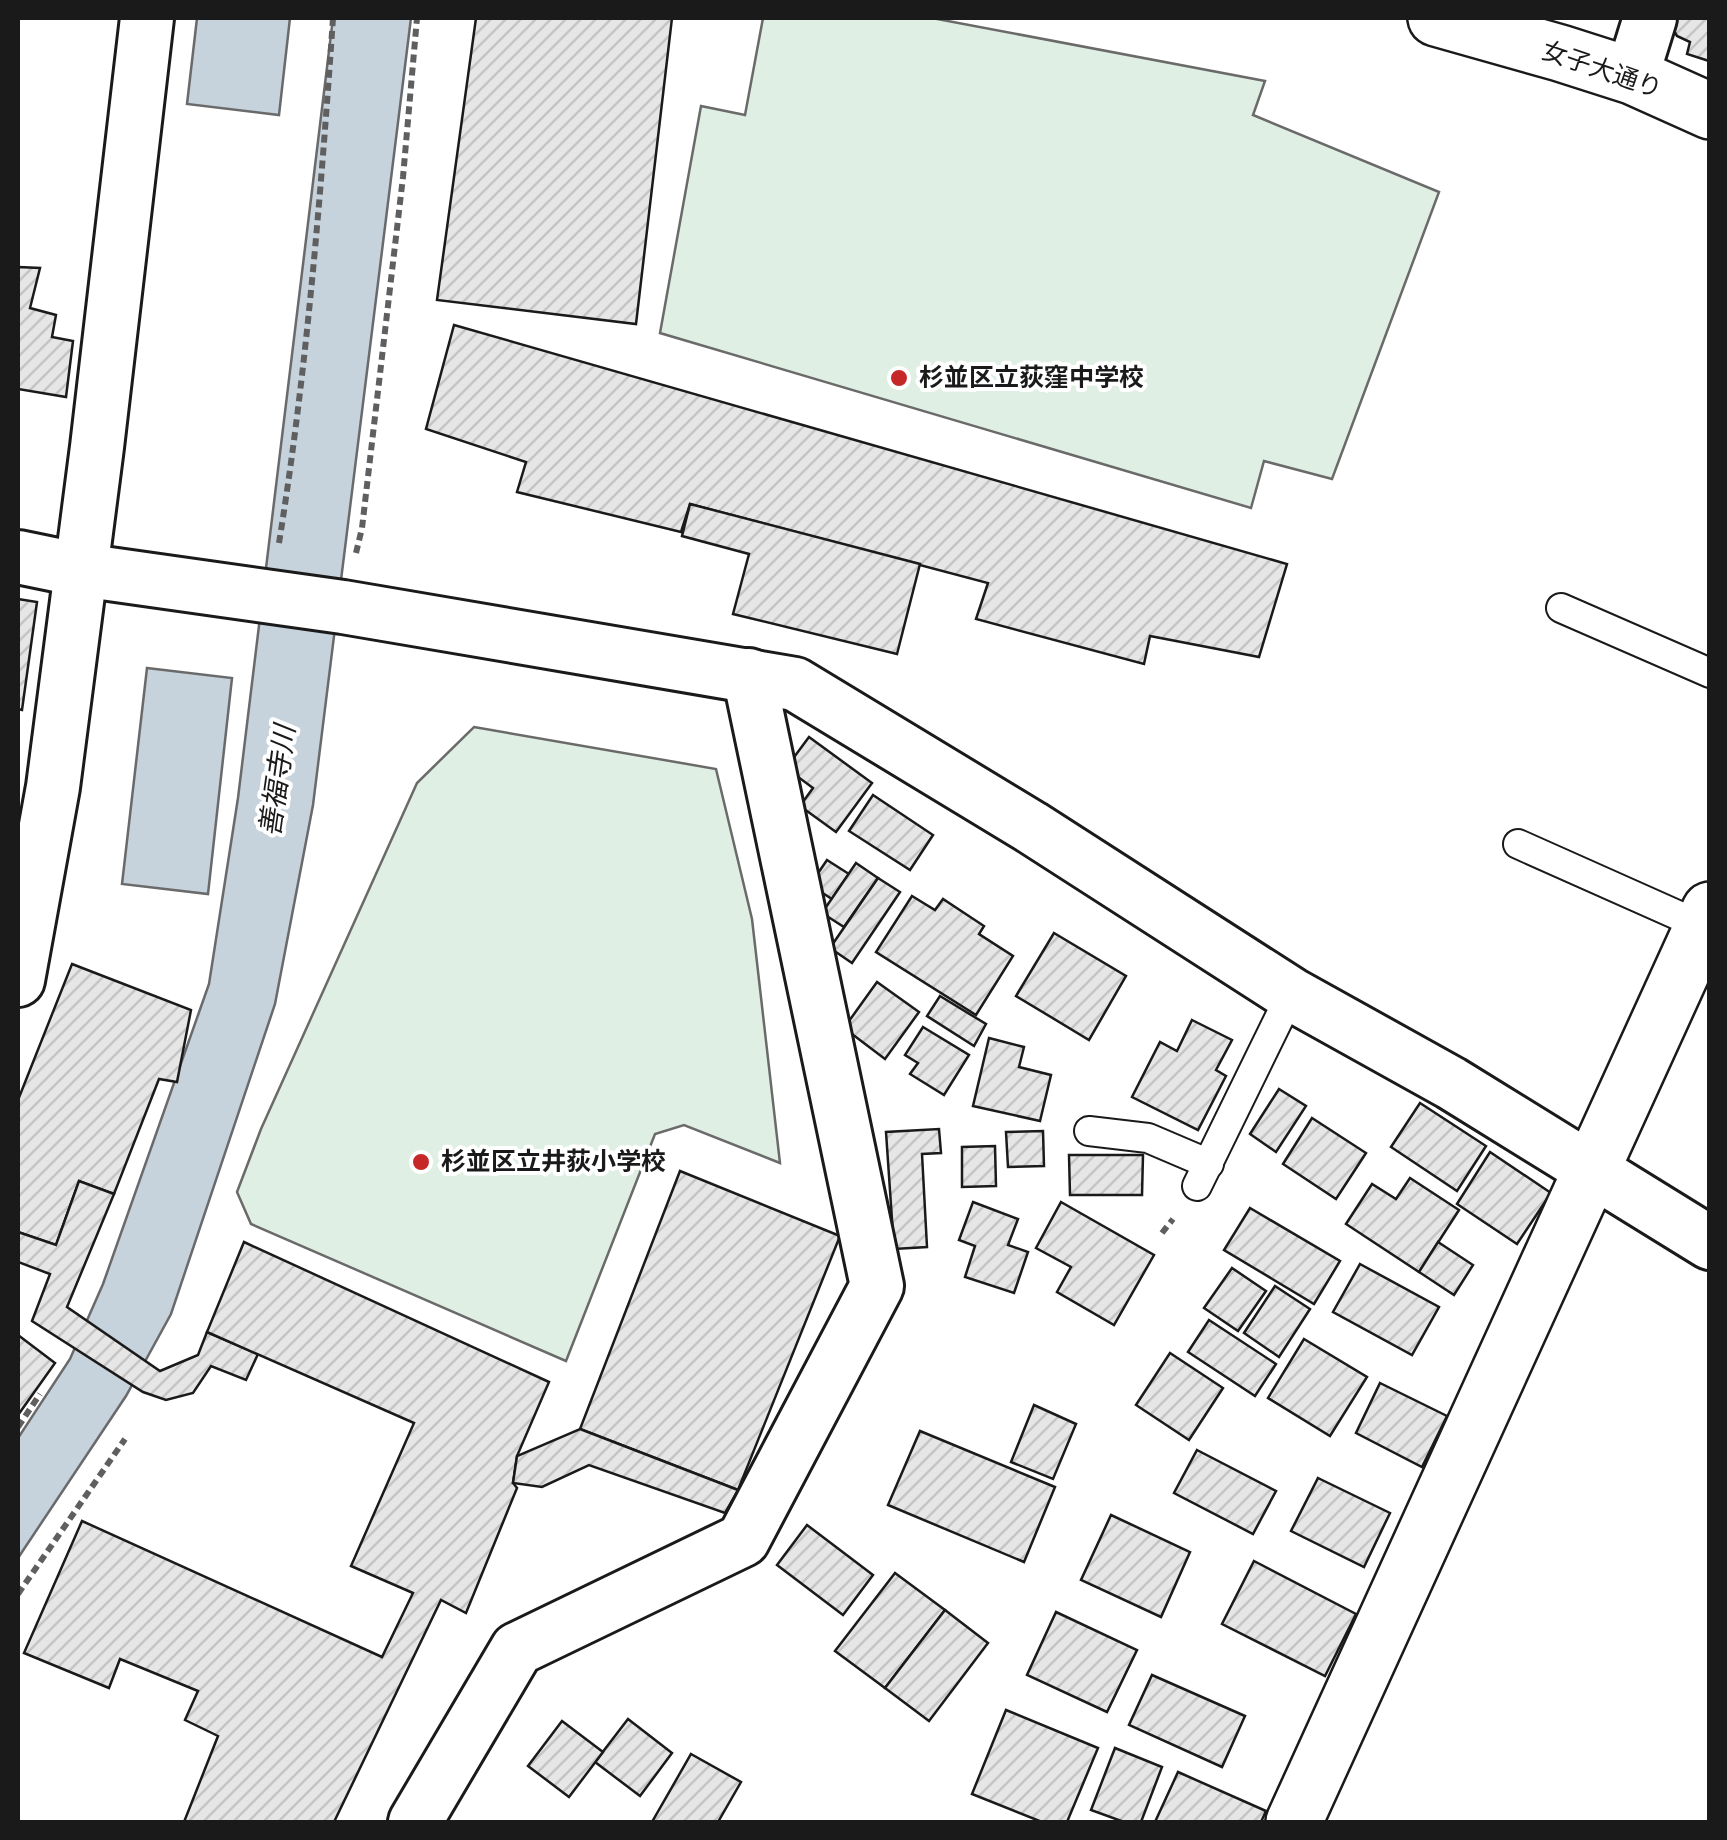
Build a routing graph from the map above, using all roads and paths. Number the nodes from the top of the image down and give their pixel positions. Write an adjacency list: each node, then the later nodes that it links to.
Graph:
1 (147, 18): 9 (street)
2 (332, 18): 10 (path)
3 (418, 18): 11 (path)
4 (1436, 18): 6 (street, 女子大通り)
5 (1650, 18): 6 (street)
6 (1632, 76): 7 (street, 女子大通り)
7 (1710, 111)
8 (18, 557): 9 (street)
9 (82, 570): 10 (street); 17 (street)
10 (273, 598): 11 (street)
11 (343, 607): 14 (street)
12 (1560, 608): 13 (lane)
13 (1710, 673)
14 (749, 675): 19 (street); 27 (street)
15 (1518, 844): 16 (lane)
16 (1706, 918): 21 (street)
17 (24, 921): 18 (street)
18 (18, 980)
19 (1291, 994): 20 (lane); 21 (street)
20 (1090, 1131)
21 (1592, 1171): 22 (street); 28 (street)
22 (1710, 1243)
23 (40, 1394): 24 (path)
24 (18, 1427)
25 (125, 1438): 26 (path)
26 (18, 1594)
27 (415, 1822)
28 (1294, 1822)

